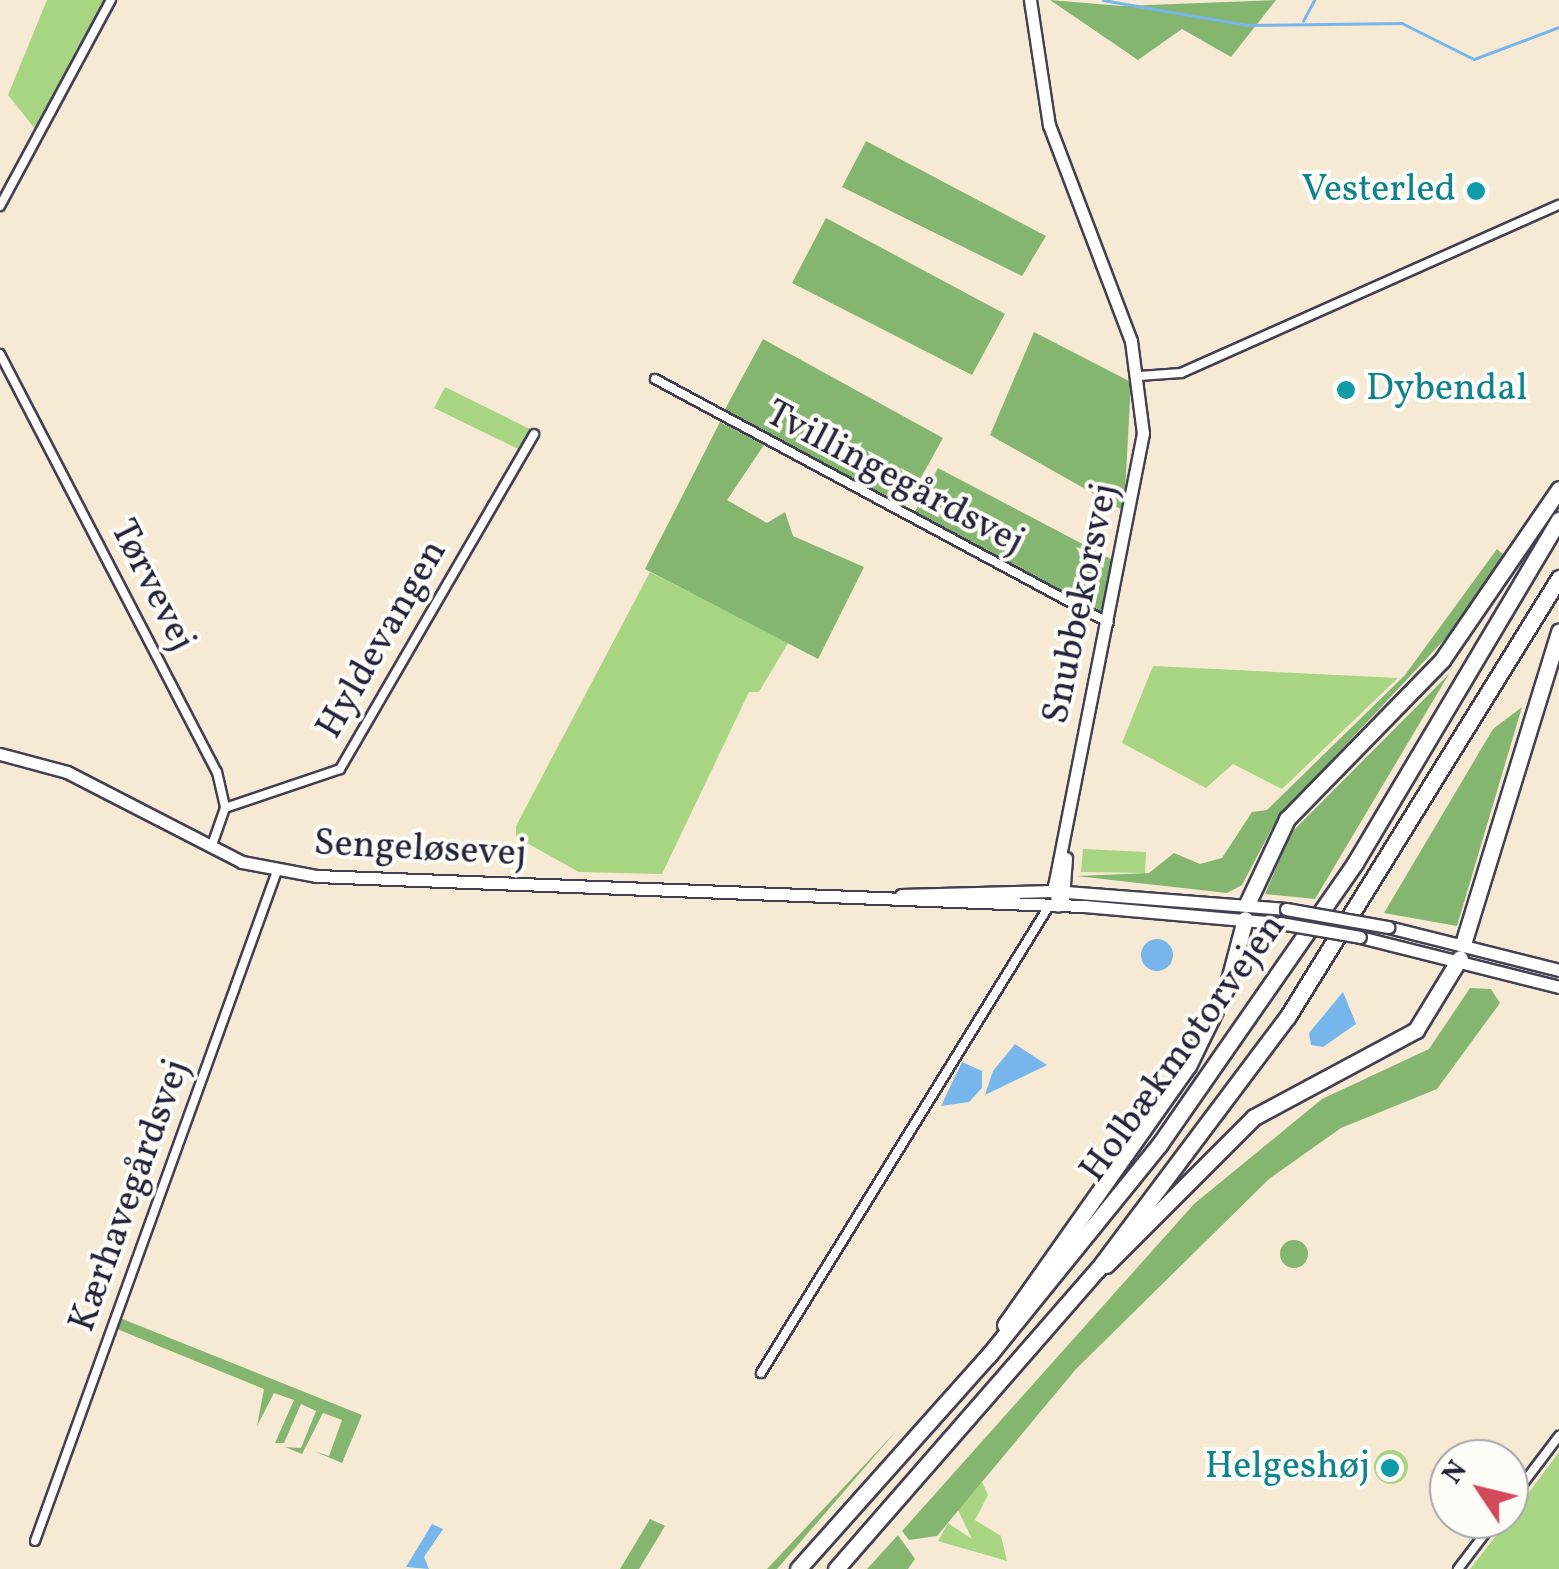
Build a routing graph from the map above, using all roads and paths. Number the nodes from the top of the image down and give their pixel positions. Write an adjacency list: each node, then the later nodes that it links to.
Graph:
1 (112, 0): 4 (street)
2 (1030, 0): 6 (street, Snubbekorsvej)
3 (1559, 205): 6 (street)
4 (0, 206)
5 (0, 354): 15 (street, Tørvevej)
6 (1139, 376): 12 (street, Snubbekorsvej)
7 (655, 379): 12 (street, Tvillingegårdsvej)
8 (534, 434): 15 (street, Hyldevangen)
9 (1559, 489): 21 (highway)
10 (1559, 520): 26 (highway, Holbækmotorvejen)
11 (1559, 578): 25 (highway, Holbækmotorvejen)
12 (1110, 623): 18 (street, Snubbekorsvej)
13 (1559, 631): 22 (highway)
14 (0, 754): 16 (street, Sengeløsevej)
15 (225, 808): 16 (street)
16 (211, 848): 17 (street, Sengeløsevej)
17 (277, 871): 19 (street, Sengeløsevej); 31 (street, Kærhavegårdsvej)
18 (1060, 892): 19 (street, Sengeløsevej); 20 (street); 21 (street, Sengeløsevej)
19 (862, 898): 20 (street, Sengeløsevej)
20 (1054, 906): 21 (street, Sengeløsevej); 27 (street)
21 (1246, 912): 22 (street, bridge); 22 (street, bridge); 26 (highway)
22 (1461, 951): 23 (street); 24 (street); 25 (highway)
23 (1559, 970)
24 (1559, 987)
25 (1098, 1268): 33 (highway, Holbækmotorvejen)
26 (990, 1355): 32 (highway, Holbækmotorvejen)
27 (761, 1373)
28 (1559, 1436): 29 (street)
29 (1529, 1476)
30 (1481, 1539): 34 (street)
31 (35, 1540)
32 (798, 1569)
33 (836, 1569)
34 (1458, 1569)

